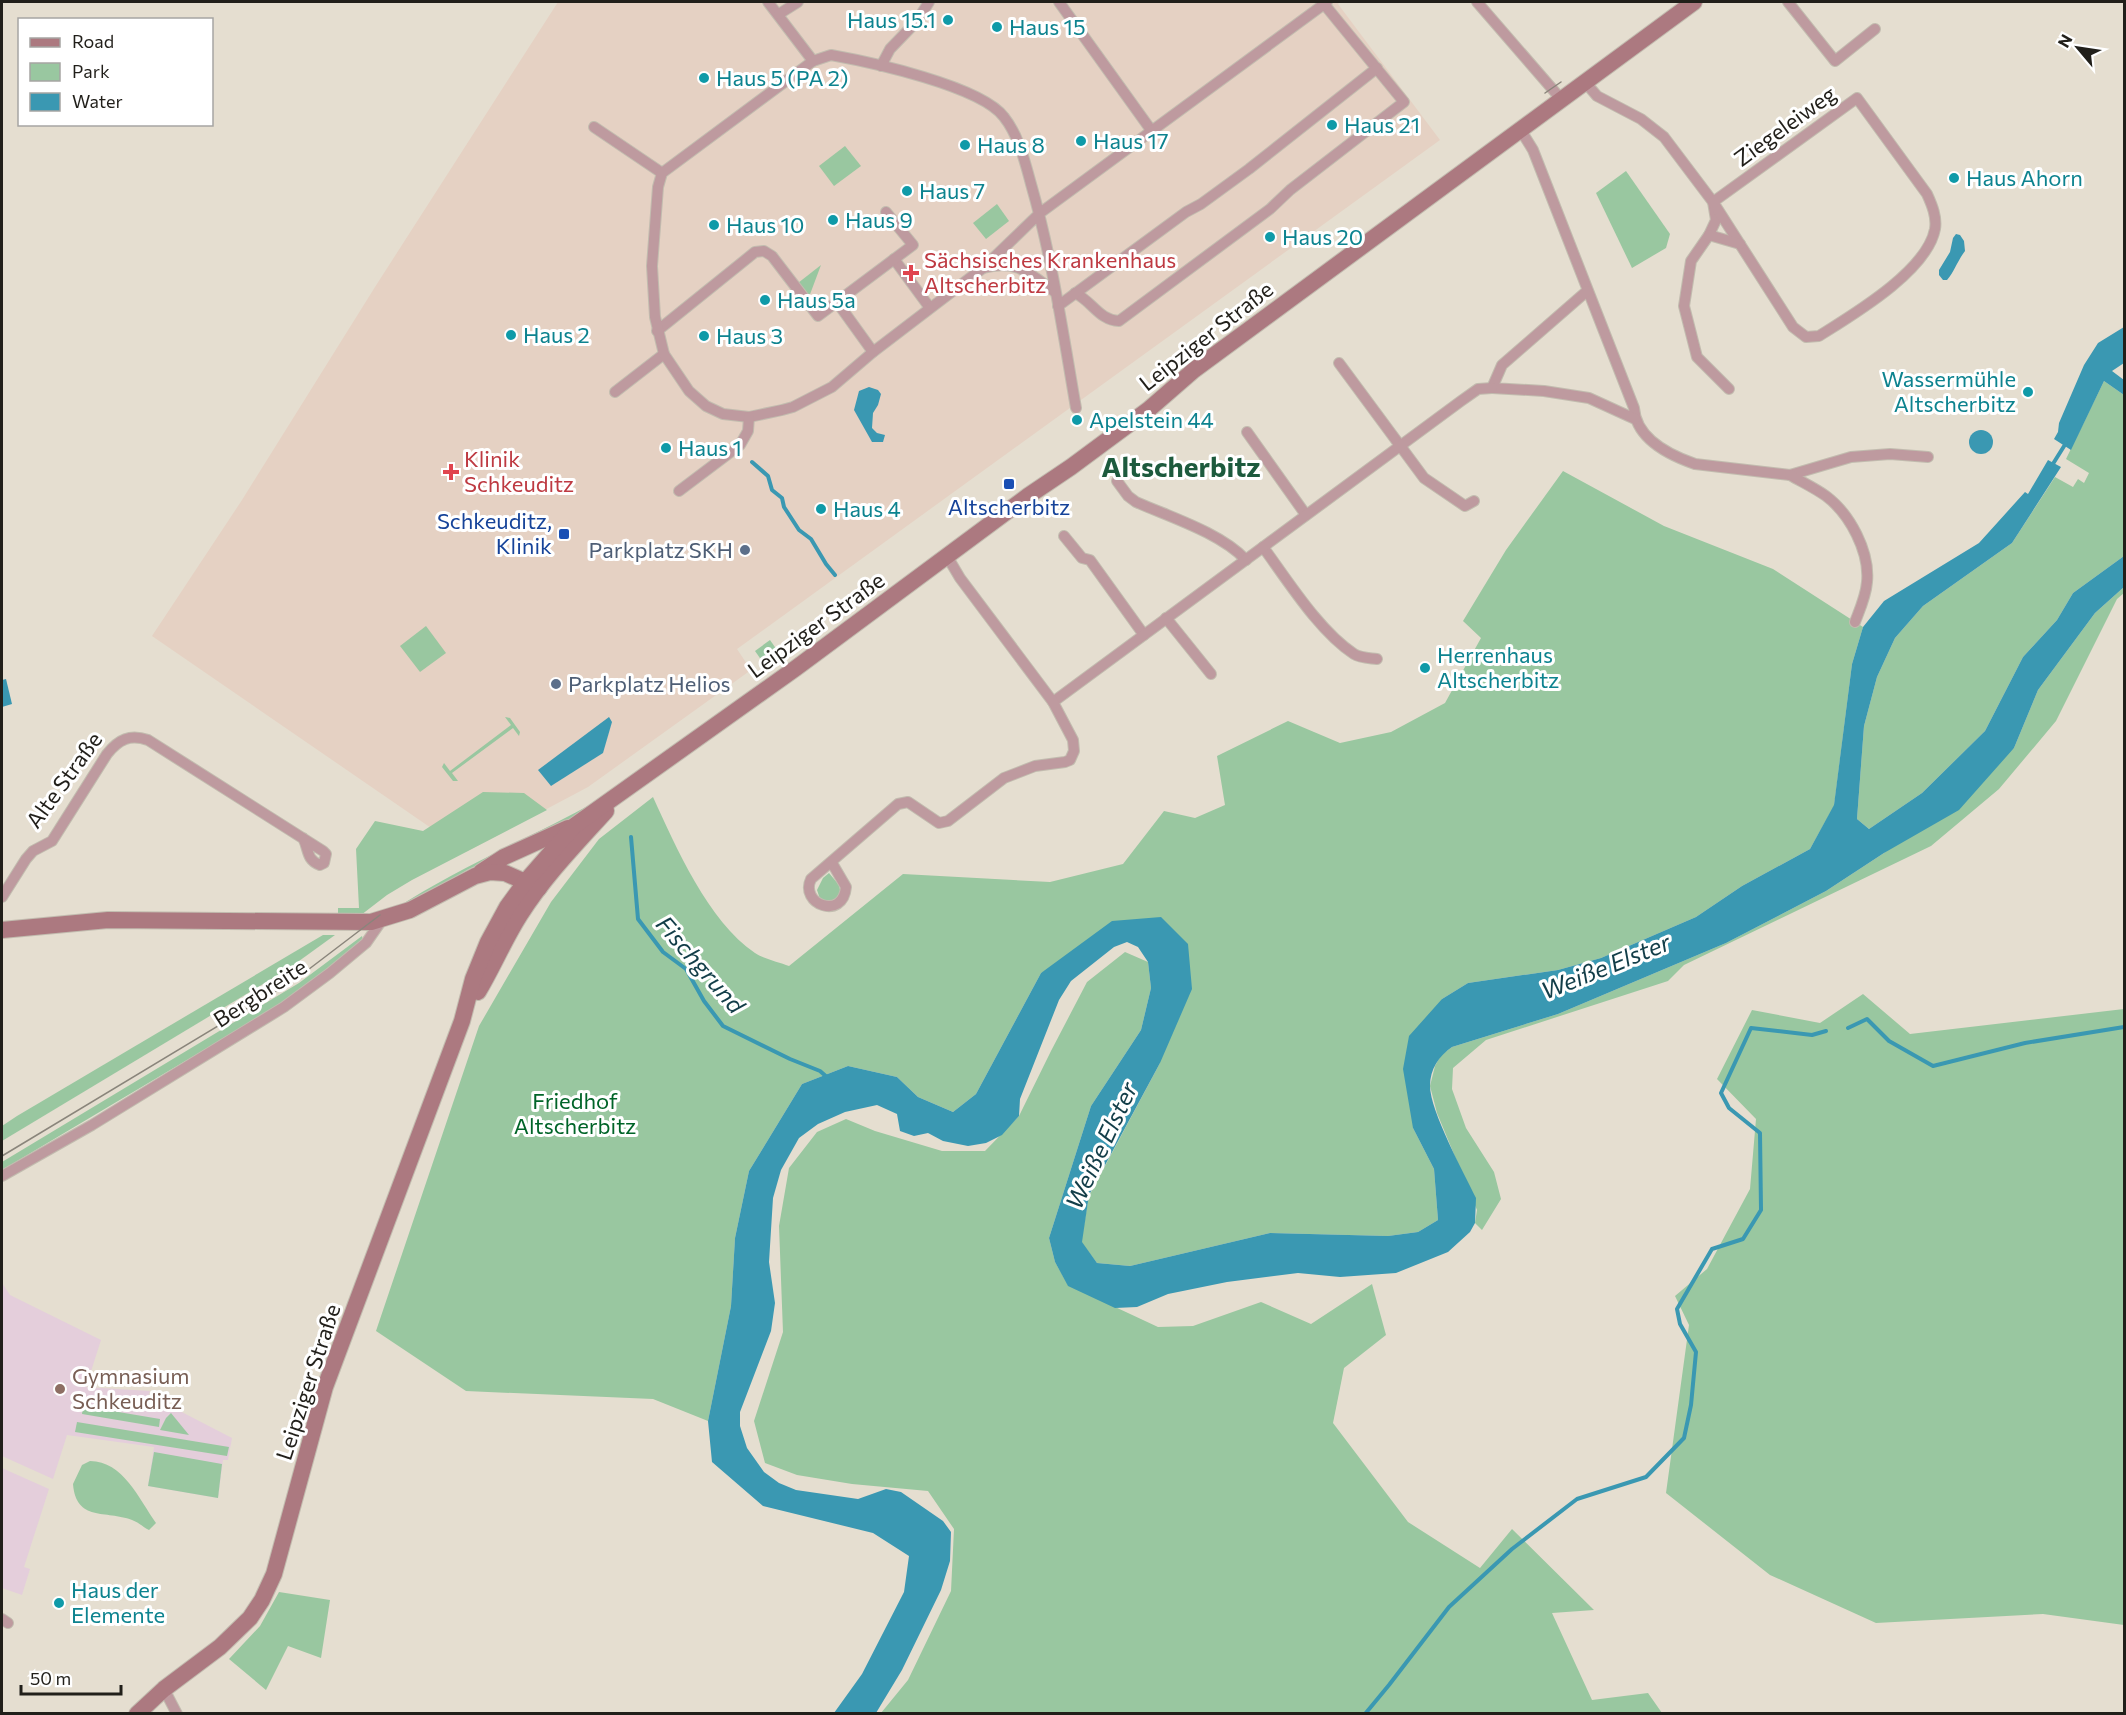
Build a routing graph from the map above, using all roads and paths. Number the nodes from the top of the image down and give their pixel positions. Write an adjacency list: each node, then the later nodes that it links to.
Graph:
1 (768, 2): 9 (street)
2 (798, 2): 9 (street)
3 (929, 2): 12 (street)
4 (1059, 2): 18 (street)
5 (1477, 2): 15 (street)
6 (1694, 2): 14 (street, Leipziger Straße)
7 (1788, 2): 10 (street, Ziegeleiweg)
8 (1325, 3): 13 (street); 18 (street)
9 (779, 15): 11 (street)
10 (1875, 29)
11 (813, 61): 12 (street); 19 (street)
12 (881, 66): 22 (street)
13 (1377, 68): 29 (street); 29 (street)
14 (1585, 82): 15 (street, Leipziger Straße); 20 (street, Ziegeleiweg)
15 (1561, 99): 17 (street, Leipziger Straße)
16 (594, 127): 19 (street)
17 (1520, 129): 27 (street); 53 (street, Leipziger Straße)
18 (1151, 130): 22 (street)
19 (662, 173): 33 (street)
20 (1713, 202): 23 (street); 24 (street, Ziegeleiweg); 24 (street, Ziegeleiweg)
21 (886, 212): 25 (street)
22 (1040, 213): 26 (street); 28 (street)
23 (1709, 235): 24 (street); 38 (street)
24 (1740, 244)
25 (894, 259): 30 (street); 32 (street)
26 (983, 268): 28 (street); 32 (street)
27 (1587, 291): 37 (street); 42 (street)
28 (1055, 292): 31 (street)
29 (1076, 293): 31 (street)
30 (837, 302): 33 (street); 34 (street)
31 (1059, 306): 40 (street)
32 (930, 308): 34 (street)
33 (657, 331): 35 (street)
34 (873, 352): 41 (street)
35 (664, 354): 39 (street); 41 (street)
36 (1339, 363): 44 (street)
37 (1492, 387): 42 (street); 44 (street)
38 (1729, 389)
39 (615, 392)
40 (1076, 408)
41 (749, 417): 48 (street)
42 (1635, 419): 46 (street)
43 (1247, 432): 50 (street)
44 (1400, 445): 49 (street); 50 (street)
45 (1928, 457): 46 (street)
46 (1790, 475): 56 (street)
47 (1117, 481): 54 (street)
48 (679, 491)
49 (1474, 501)
50 (1306, 515): 52 (street)
51 (1064, 536): 57 (street)
52 (1263, 547): 54 (street); 58 (street)
53 (947, 556): 60 (street); 61 (street, Leipziger Straße)
54 (1246, 560): 55 (street)
55 (1166, 618): 57 (street); 59 (street)
56 (1856, 622)
57 (1144, 635): 60 (street)
58 (1377, 659)
59 (1210, 674)
60 (1053, 702): 65 (street)
61 (627, 789): 62 (street, Leipziger Straße); 66 (street, Leipziger Straße)
62 (574, 825): 64 (street, Leipziger Straße); 66 (street, Leipziger Straße)
63 (303, 838): 69 (street, Alte Straße)
64 (518, 852): 66 (street); 67 (street, Leipziger Straße)
65 (832, 863)
66 (547, 866): 68 (street, Leipziger Straße)
67 (475, 876): 68 (street); 70 (street)
68 (532, 885): 72 (street, Leipziger Straße); 72 (street, Leipziger Straße)
69 (2, 897)
70 (382, 920): 71 (street); 73 (street, Bergbreite)
71 (2, 930)
72 (462, 1021): 74 (street, Leipziger Straße)
73 (2, 1176)
74 (164, 1689): 75 (street, Leipziger Straße); 76 (street)
75 (137, 1713)
76 (177, 1713)

